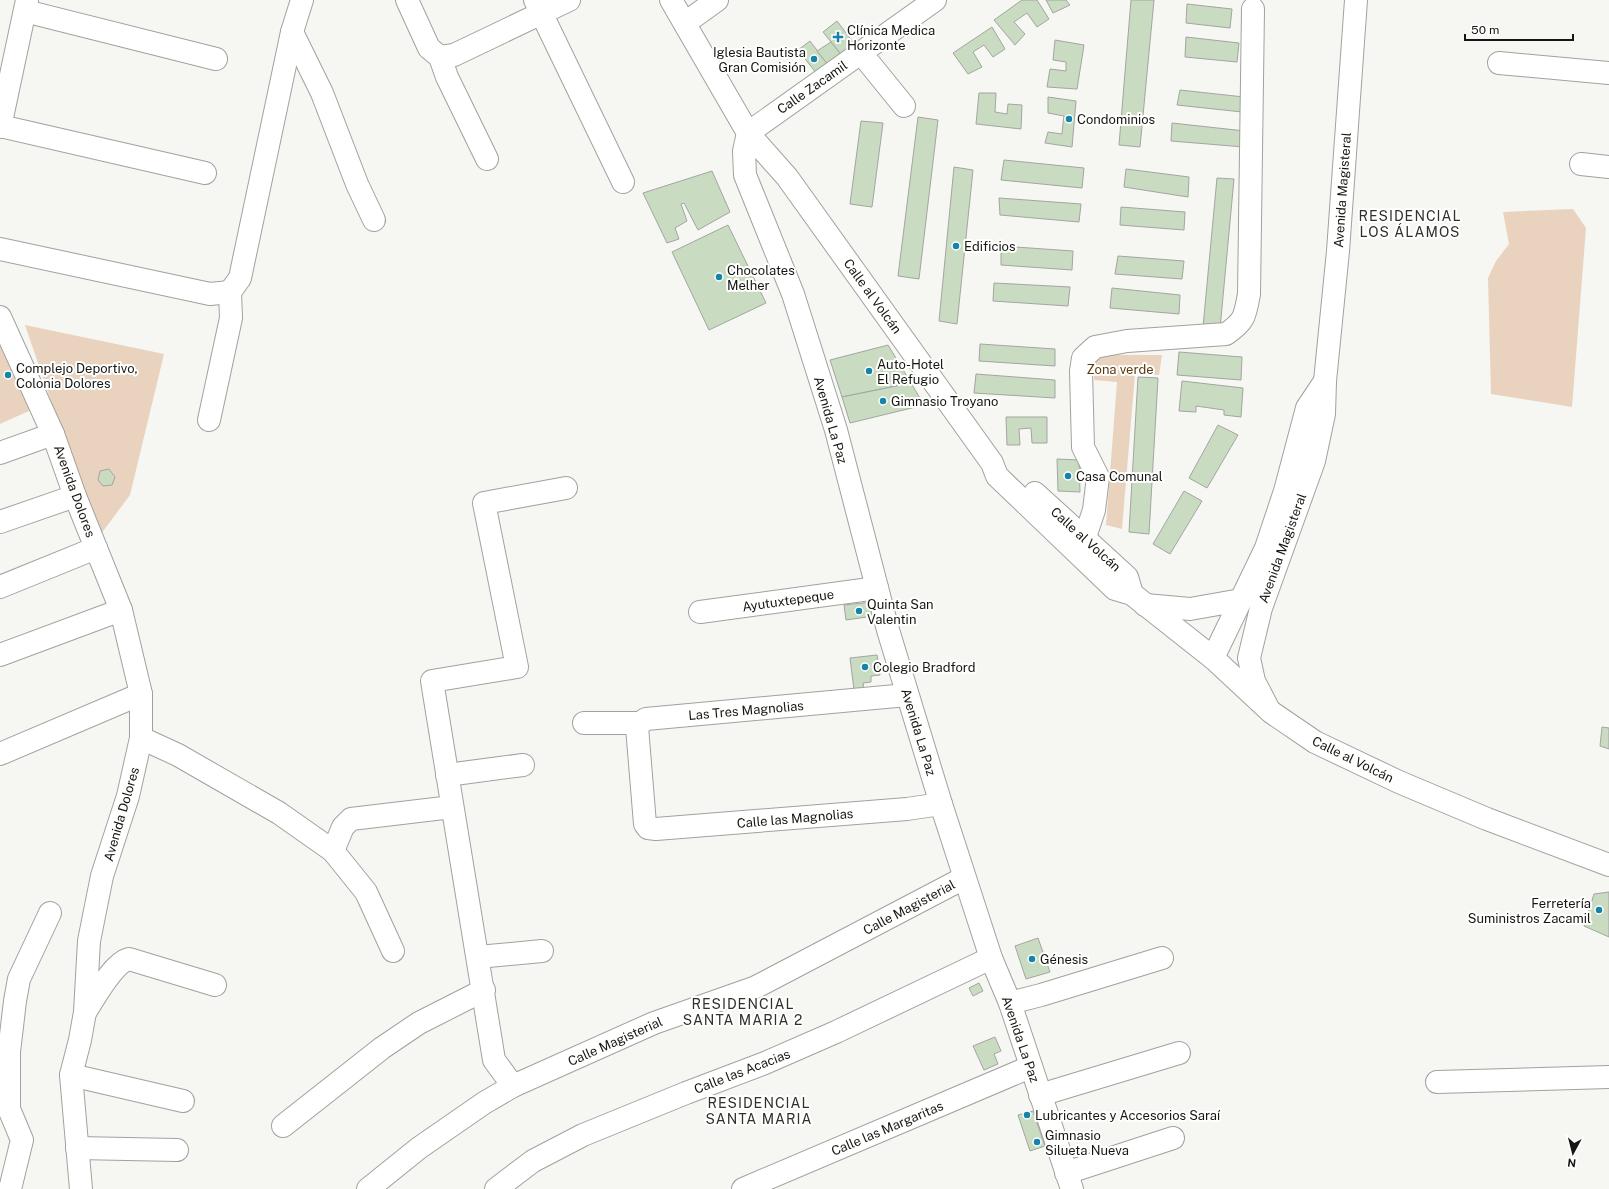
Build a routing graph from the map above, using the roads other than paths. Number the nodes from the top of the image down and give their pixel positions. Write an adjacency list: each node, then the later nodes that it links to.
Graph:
1 (302, 0): 12 (street)
2 (407, 0): 14 (street)
3 (568, 0): 9 (street)
4 (671, 0): 11 (street, Calle al Volcán)
5 (716, 0): 11 (street)
6 (935, 0): 13 (street, Calle Zacamil)
7 (1356, 0): 42 (street, Avenida Magisteral)
8 (26, 6): 15 (street); 19 (street)
9 (538, 7): 14 (street); 25 (street)
10 (1253, 8): 37 (street)
11 (685, 23): 20 (street, Calle al Volcán)
12 (292, 32): 26 (street); 28 (street)
13 (861, 53): 18 (street); 20 (street, Calle Zacamil)
14 (440, 57): 21 (street)
15 (216, 59)
16 (1498, 63): 17 (street)
17 (1609, 73)
18 (904, 106)
19 (0, 126): 24 (street)
20 (748, 133): 33 (street, Calle al Volcán); 40 (street, Avenida La Paz)
21 (486, 159)
22 (1581, 164): 23 (street)
23 (1609, 167)
24 (205, 173)
25 (623, 182)
26 (374, 220)
27 (0, 249): 28 (street)
28 (230, 292): 30 (street)
29 (0, 317): 31 (street, Avenida Dolores)
30 (208, 420)
31 (53, 434): 32 (street); 35 (street, Avenida Dolores)
32 (0, 453)
33 (992, 463): 37 (street, Calle al Volcán); 41 (street, Calle al Volcán)
34 (566, 488): 55 (street)
35 (75, 496): 36 (street); 38 (street, Avenida Dolores)
36 (0, 522)
37 (1085, 538): 41 (street, Calle al Volcán)
38 (96, 548): 39 (street); 43 (street, Avenida Dolores)
39 (0, 587)
40 (877, 588): 44 (street, Ayutuxtepeque); 48 (street, Avenida La Paz)
41 (1139, 600): 42 (street); 46 (street, Calle al Volcán)
42 (1251, 604): 46 (street, Avenida Magisteral); 49 (street, Avenida Magisteral)
43 (121, 610): 45 (street); 47 (street, Avenida Dolores)
44 (700, 612)
45 (0, 655)
46 (1213, 658): 49 (street, Calle al Volcán)
47 (141, 694): 52 (street, Avenida Dolores); 53 (street)
48 (907, 695): 51 (street, Las Tres Magnolias); 56 (street, Avenida La Paz)
49 (1271, 712): 59 (street, Calle al Volcán)
50 (584, 723): 51 (street, Las Tres Magnolias)
51 (640, 723): 56 (street, Calle las Magnolias)
52 (141, 738): 58 (street); 70 (street, Avenida Dolores)
53 (0, 754)
54 (523, 764): 55 (street)
55 (447, 775): 57 (street)
56 (941, 804): 60 (street, Avenida La Paz)
57 (452, 807): 58 (street); 64 (street)
58 (333, 851): 62 (street)
59 (1609, 865)
60 (964, 878): 65 (street, Avenida La Paz); 76 (street, Calle Magisterial)
61 (50, 913): 84 (street)
62 (393, 951)
63 (542, 951): 64 (street)
64 (478, 957): 68 (street)
65 (991, 958): 69 (street, Avenida La Paz); 87 (street, Calle las Acacias)
66 (1162, 958): 69 (street)
67 (215, 985): 70 (street)
68 (484, 990): 76 (street); 79 (street)
69 (1010, 1003): 72 (street, Avenida La Paz)
70 (85, 1012): 73 (street, Avenida Dolores)
71 (1179, 1053): 77 (street)
72 (1030, 1067): 77 (street, Avenida La Paz); 88 (street, Calle las Margaritas)
73 (71, 1075): 78 (street); 81 (street, Avenida Dolores)
74 (1609, 1077): 75 (street)
75 (1436, 1082)
76 (512, 1086): 86 (street, Calle Magisterial)
77 (1040, 1095): 83 (street, Avenida La Paz)
78 (182, 1101)
79 (283, 1126)
80 (1173, 1138): 83 (street)
81 (77, 1148): 82 (street); 85 (street, Avenida Dolores)
82 (177, 1150)
83 (1069, 1181)
84 (10, 1189)
85 (81, 1189)
86 (368, 1189)
87 (496, 1189)
88 (743, 1189)

